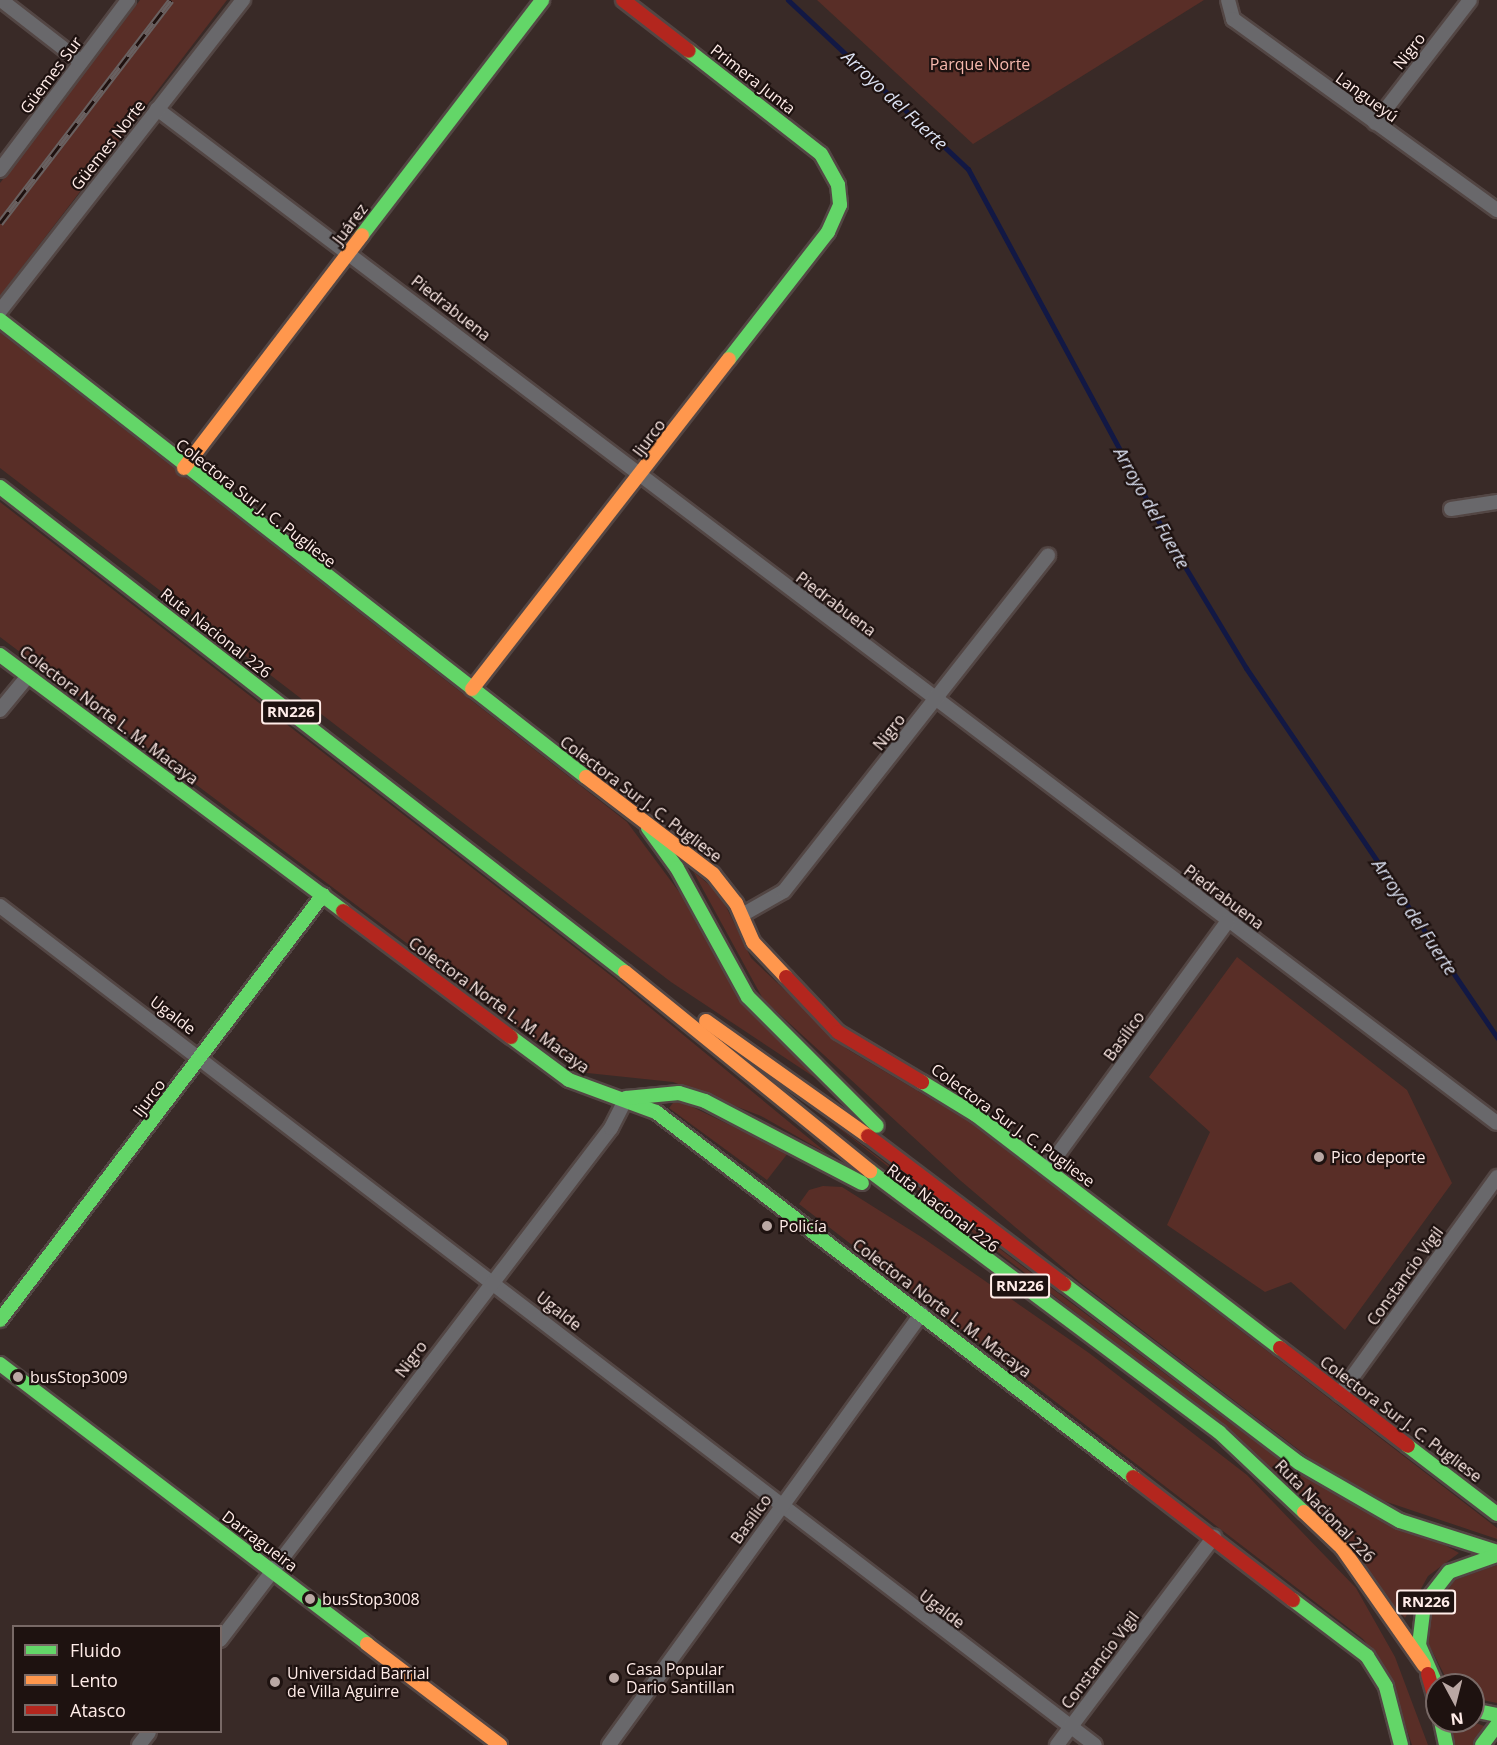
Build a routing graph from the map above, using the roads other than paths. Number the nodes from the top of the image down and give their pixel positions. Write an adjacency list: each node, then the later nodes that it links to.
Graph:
1 (2, 0): 8 (street)
2 (128, 0): 8 (street, Güemes Sur)
3 (243, 0): 9 (street, Güemes Norte)
4 (542, 0): 14 (main road, Juárez)
5 (623, 0): 12 (main road, Primera Junta)
6 (1470, 0): 10 (street, Nigro)
7 (1228, 2): 10 (street, Langueyú)
8 (81, 62): 11 (street, Güemes Sur)
9 (157, 109): 14 (street, Piedrabuena); 15 (street, Güemes Norte)
10 (1375, 123): 13 (street, Langueyú)
11 (0, 170)
12 (841, 200): 18 (main road, Ijurco)
13 (1497, 210)
14 (350, 250): 17 (main road, Juárez); 18 (street, Piedrabuena)
15 (0, 311)
16 (0, 320): 17 (main road, Colectora Sur J. C. Pugliese)
17 (184, 468): 25 (main road, Colectora Sur J. C. Pugliese)
18 (640, 477): 25 (main road, Ijurco); 26 (street, Piedrabuena)
19 (0, 487): 33 (main road, Ruta Nacional 226 / RN226)
20 (1497, 502): 21 (street)
21 (1451, 509)
22 (1048, 555): 26 (street, Nigro)
23 (0, 654): 24 (main road, Colectora Norte L. M. Macaya)
24 (28, 676): 27 (street); 29 (main road, Colectora Norte L. M. Macaya)
25 (472, 689): 28 (main road, Colectora Sur J. C. Pugliese)
26 (936, 699): 31 (street, Nigro); 32 (street, Piedrabuena)
27 (0, 710)
28 (648, 828): 31 (main road, Colectora Sur J. C. Pugliese); 39 (main road)
29 (323, 895): 34 (main road, Ijurco); 35 (main road, Colectora Norte L. M. Macaya)
30 (0, 906): 34 (street, Ugalde)
31 (742, 915): 37 (main road, Colectora Sur J. C. Pugliese)
32 (1228, 921): 36 (street, Piedrabuena); 37 (street, Basílico)
33 (582, 936): 39 (main road, Ruta Nacional 226 / RN226); 40 (main road, Ruta Nacional 226 / RN226)
34 (201, 1057): 41 (street, Ugalde); 43 (main road, Ijurco)
35 (626, 1098): 40 (main road); 41 (street, Nigro); 42 (main road, Colectora Norte L. M. Macaya)
36 (1497, 1123)
37 (1047, 1169): 45 (main road, Colectora Sur J. C. Pugliese)
38 (1497, 1177): 45 (street, Constancio Vigil)
39 (963, 1210): 49 (main road, Ruta Nacional 226 / RN226)
40 (948, 1233): 52 (main road, Ruta Nacional 226 / RN226)
41 (491, 1279): 46 (street, Ugalde); 50 (street, Nigro)
42 (922, 1313): 46 (street, Basílico); 48 (main road, Colectora Norte L. M. Macaya)
43 (0, 1320)
44 (0, 1364): 50 (main road, Darragueira)
45 (1340, 1394): 47 (main road, Colectora Sur J. C. Pugliese)
46 (780, 1506): 56 (street, Ugalde); 58 (street, Basílico)
47 (1497, 1514)
48 (1214, 1537): 56 (street, Constancio Vigil); 61 (main road, Colectora Norte L. M. Macaya)
49 (1497, 1554): 52 (main road, Ruta Nacional 226 / RN226)
50 (273, 1572): 51 (street, Nigro); 57 (main road, Darragueira)
51 (222, 1637)
52 (1426, 1668): 53 (main road); 54 (main road, Ruta Nacional 226 / RN226)
53 (1427, 1673)
54 (1429, 1673)
55 (1497, 1725): 62 (main road)
56 (1070, 1726): 59 (street, Constancio Vigil); 60 (street, Ugalde)
57 (500, 1745)
58 (609, 1745)
59 (1057, 1745)
60 (1095, 1745)
61 (1401, 1745)
62 (1482, 1745)

